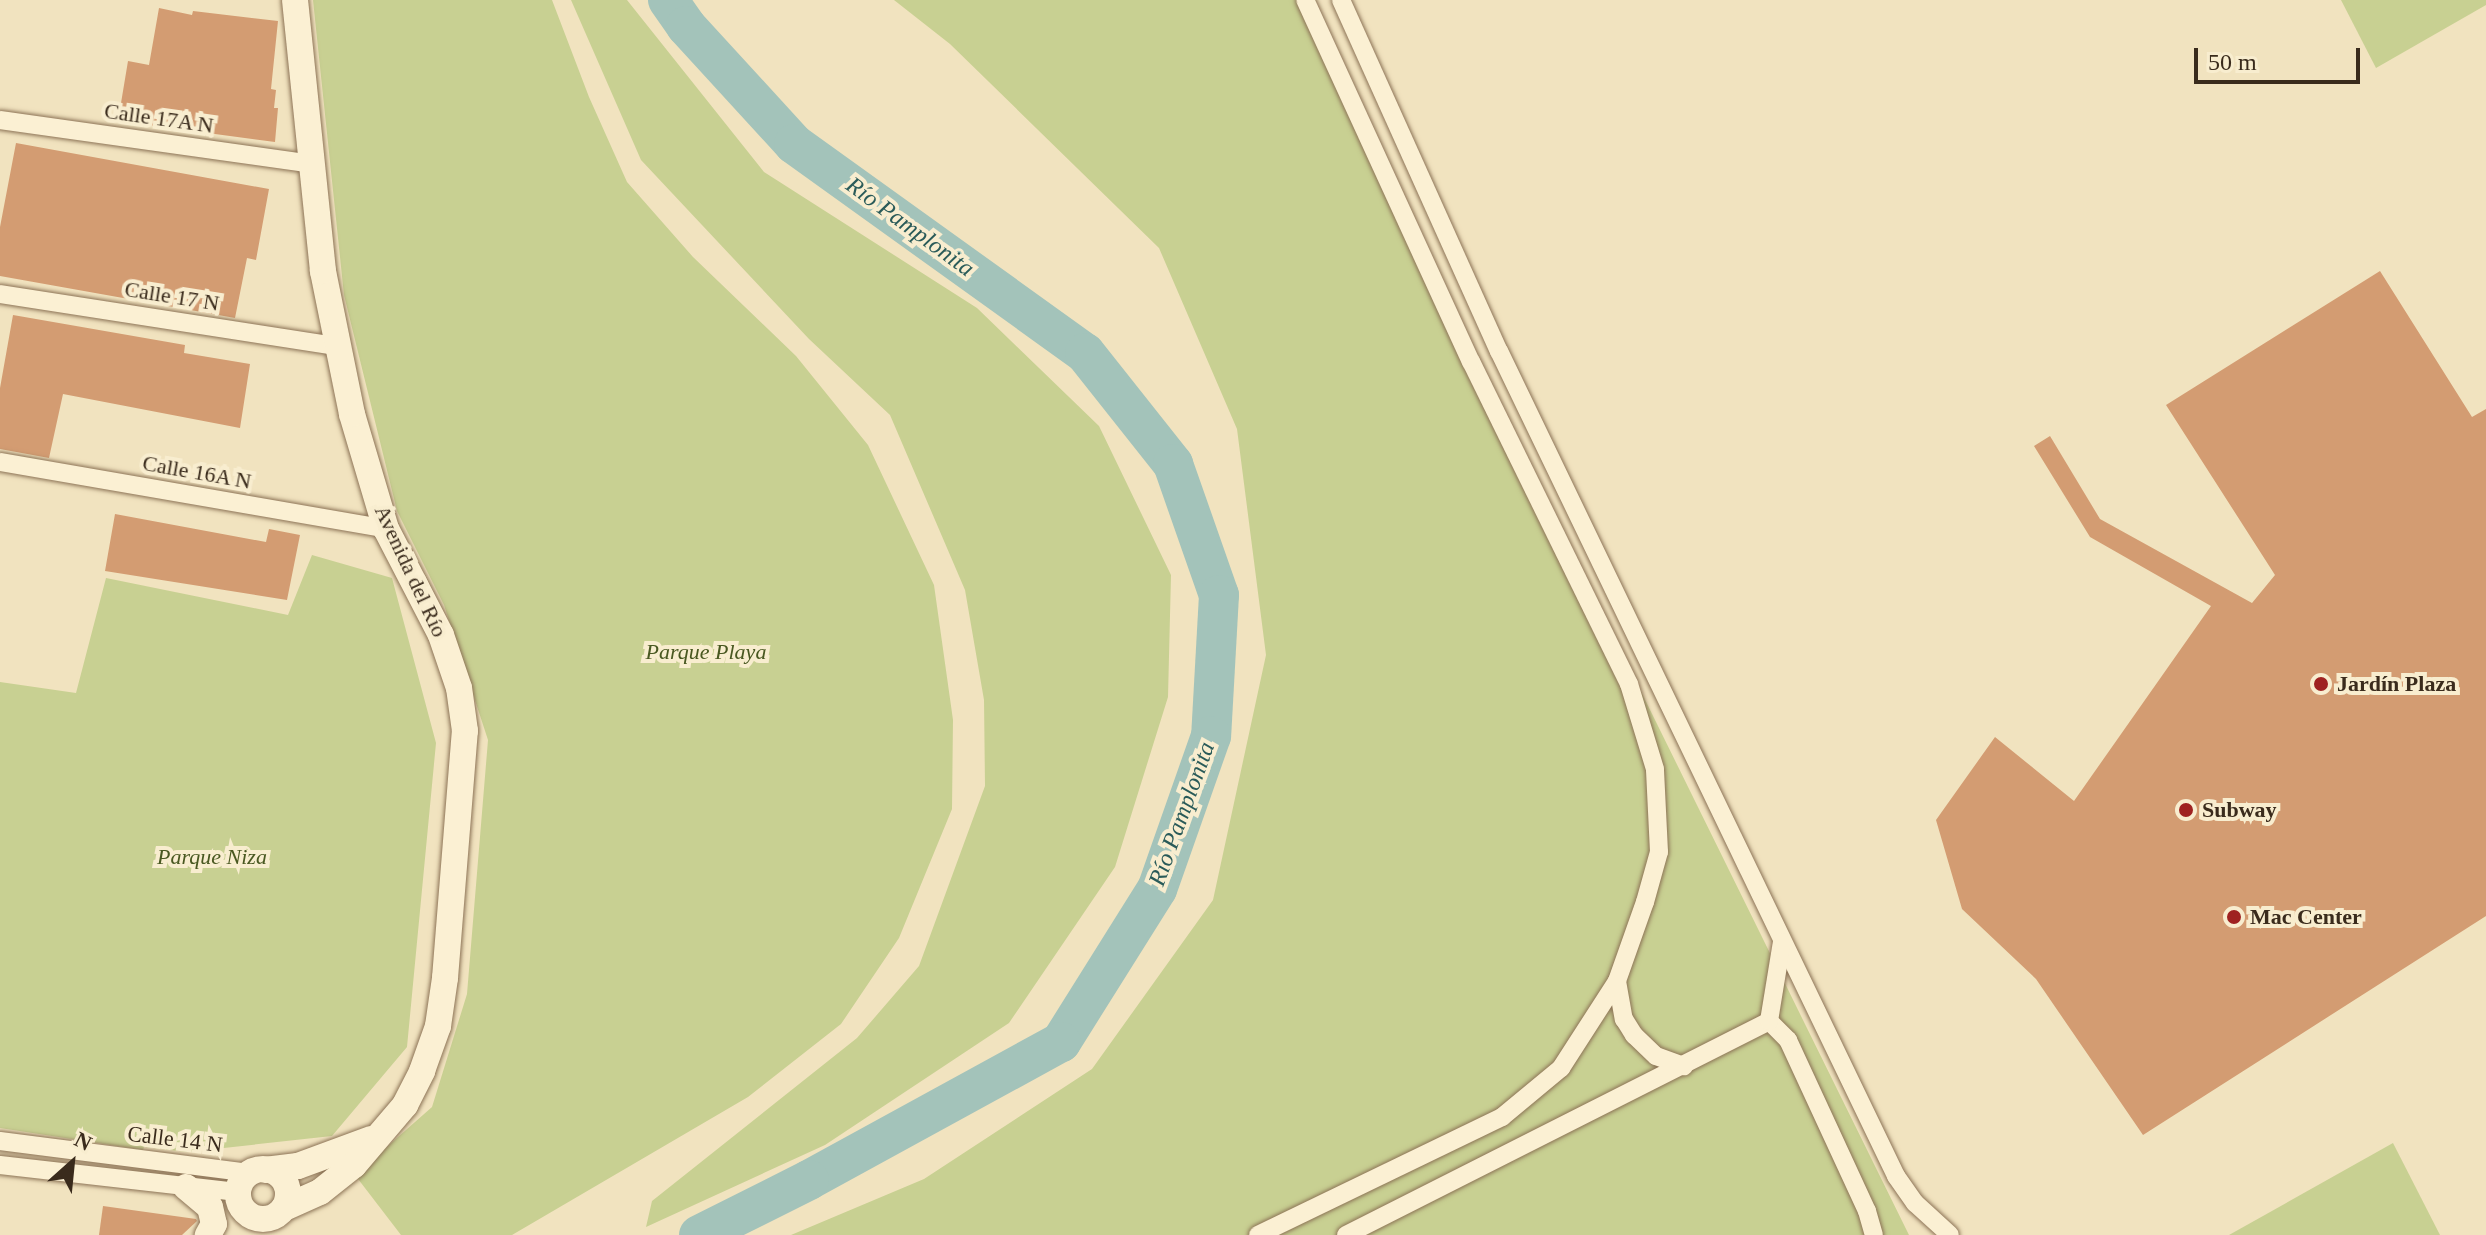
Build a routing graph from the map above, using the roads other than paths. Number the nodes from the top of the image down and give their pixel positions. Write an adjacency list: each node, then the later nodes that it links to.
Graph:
1 (295, 0): 5 (main road, Avenida del Río)
2 (1305, 0): 8 (street)
3 (1341, 0): 6 (street)
4 (0, 120): 5 (street, Calle 17A N)
5 (312, 164): 9 (main road, Avenida del Río)
6 (1474, 290): 8 (street); 10 (street)
7 (0, 294): 9 (street, Calle 17 N)
8 (1443, 300): 11 (street)
9 (337, 346): 13 (main road, Avenida del Río)
10 (1499, 351): 11 (street); 14 (street)
11 (1471, 362): 15 (street)
12 (0, 462): 13 (street, Calle 16A N)
13 (386, 529): 18 (main road, Avenida del Río)
14 (1782, 942): 16 (street); 30 (street)
15 (1617, 981): 17 (street); 27 (street)
16 (1769, 1021): 17 (street); 29 (street)
17 (1684, 1066): 28 (street)
18 (384, 1131): 21 (main road); 23 (main road, Avenida del Río)
19 (0, 1141): 21 (street, Calle 14 N)
20 (0, 1165): 22 (street, Calle 14 N)
21 (251, 1178): 22 (street, Calle 14 N); 23 (main road); 23 (main road); 25 (main road)
22 (186, 1187): 24 (main road)
23 (274, 1214): 26 (main road, Avenida del Río)
24 (208, 1235)
25 (214, 1235)
26 (242, 1235)
27 (1258, 1235)
28 (1346, 1235)
29 (1874, 1235)
30 (1950, 1235)

